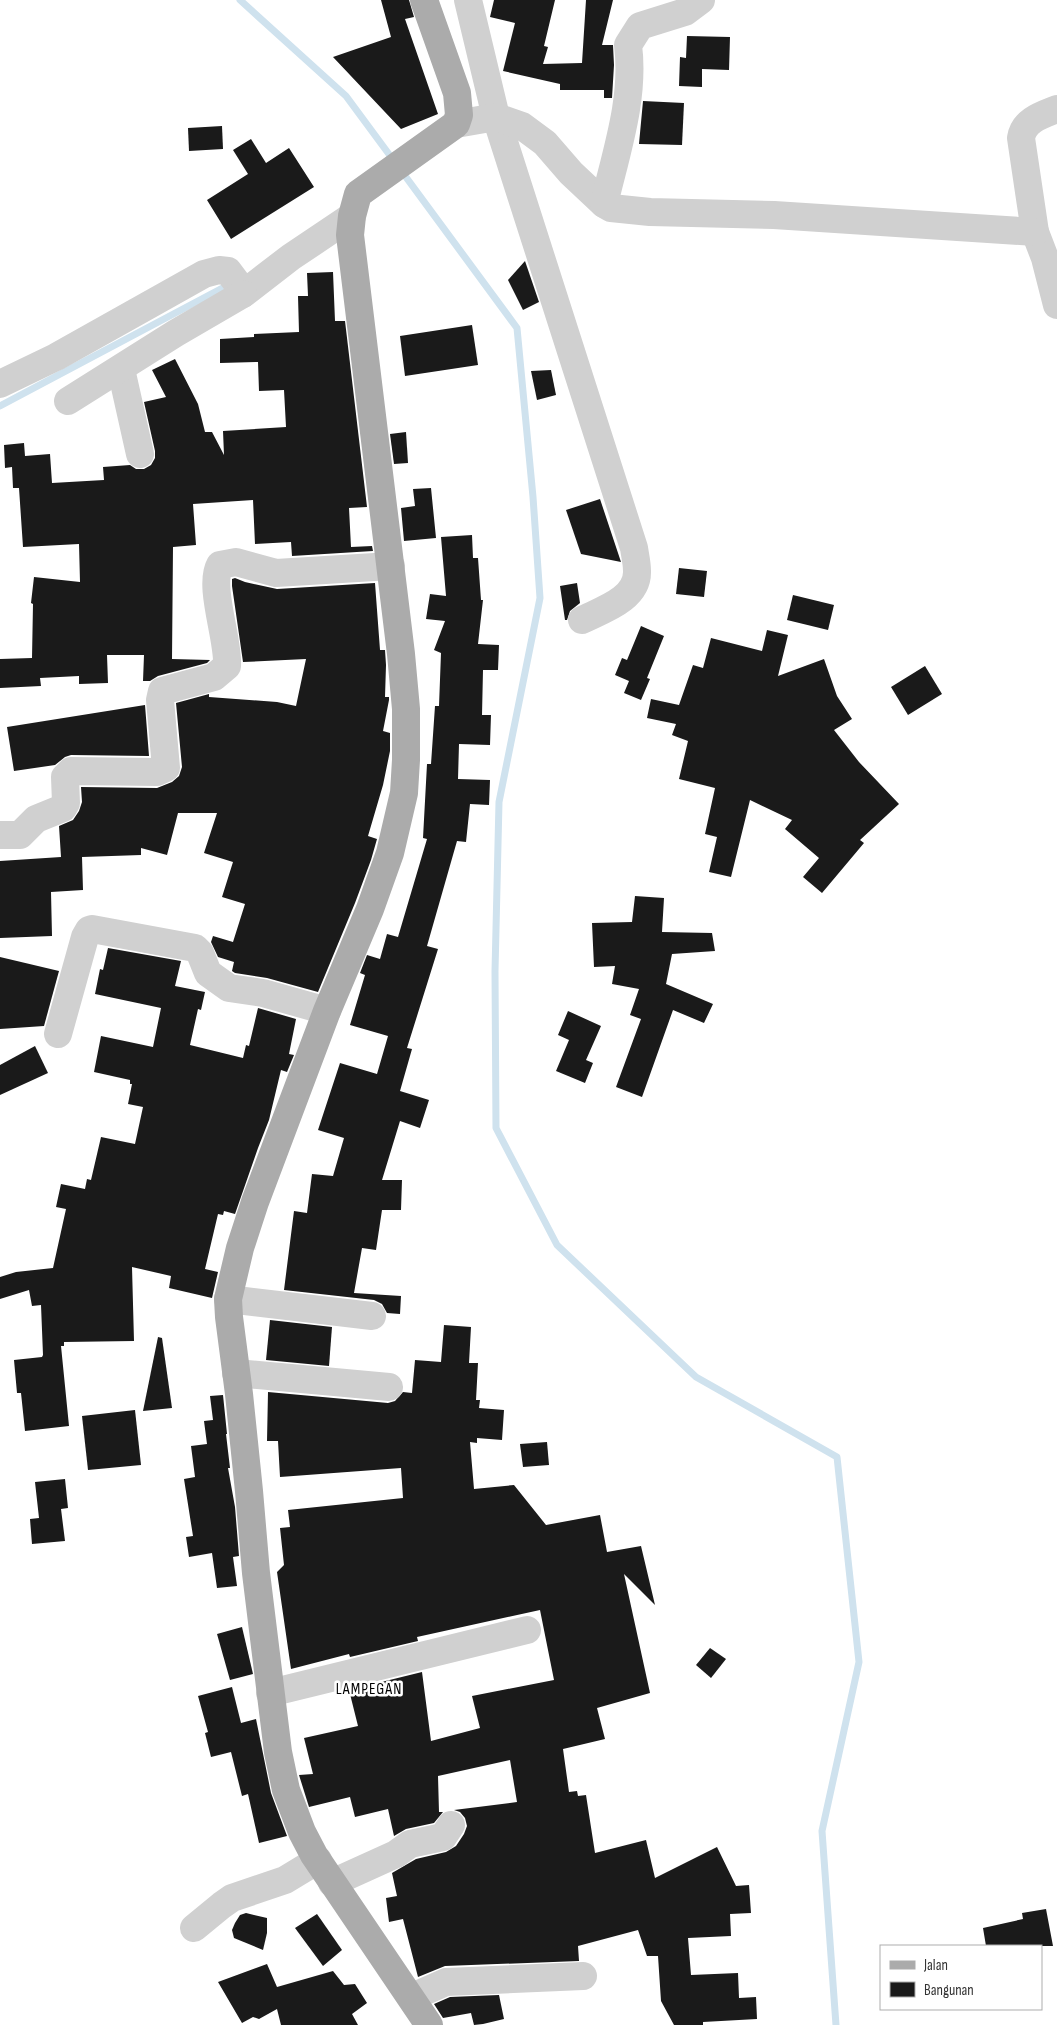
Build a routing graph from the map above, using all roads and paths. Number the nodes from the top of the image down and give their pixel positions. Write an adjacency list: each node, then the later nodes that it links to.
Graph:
1 (424, 0): 6 (main road)
2 (468, 0): 5 (street)
3 (701, 0): 7 (street)
4 (1057, 109): 9 (street)
5 (496, 117): 6 (street); 7 (street); 17 (street)
6 (452, 127): 8 (main road)
7 (604, 204): 9 (street)
8 (355, 205): 10 (street); 16 (main road)
9 (1035, 232): 11 (street)
10 (237, 284): 12 (street); 13 (street)
11 (1057, 305)
12 (121, 369): 14 (street); 15 (street)
13 (0, 384)
14 (68, 402)
15 (140, 454)
16 (391, 566): 18 (street); 19 (main road)
17 (582, 620)
18 (0, 836)
19 (327, 1011): 20 (street); 21 (main road)
20 (58, 1034)
21 (228, 1300): 22 (street); 23 (main road)
22 (372, 1316)
23 (236, 1373): 24 (street); 26 (main road)
24 (389, 1387)
25 (527, 1630): 26 (street)
26 (270, 1693): 28 (main road)
27 (451, 1824): 29 (street)
28 (318, 1860): 29 (main road); 30 (street)
29 (332, 1884): 32 (main road)
30 (194, 1928)
31 (583, 1976): 32 (street)
32 (412, 1997): 33 (main road)
33 (429, 2025)

